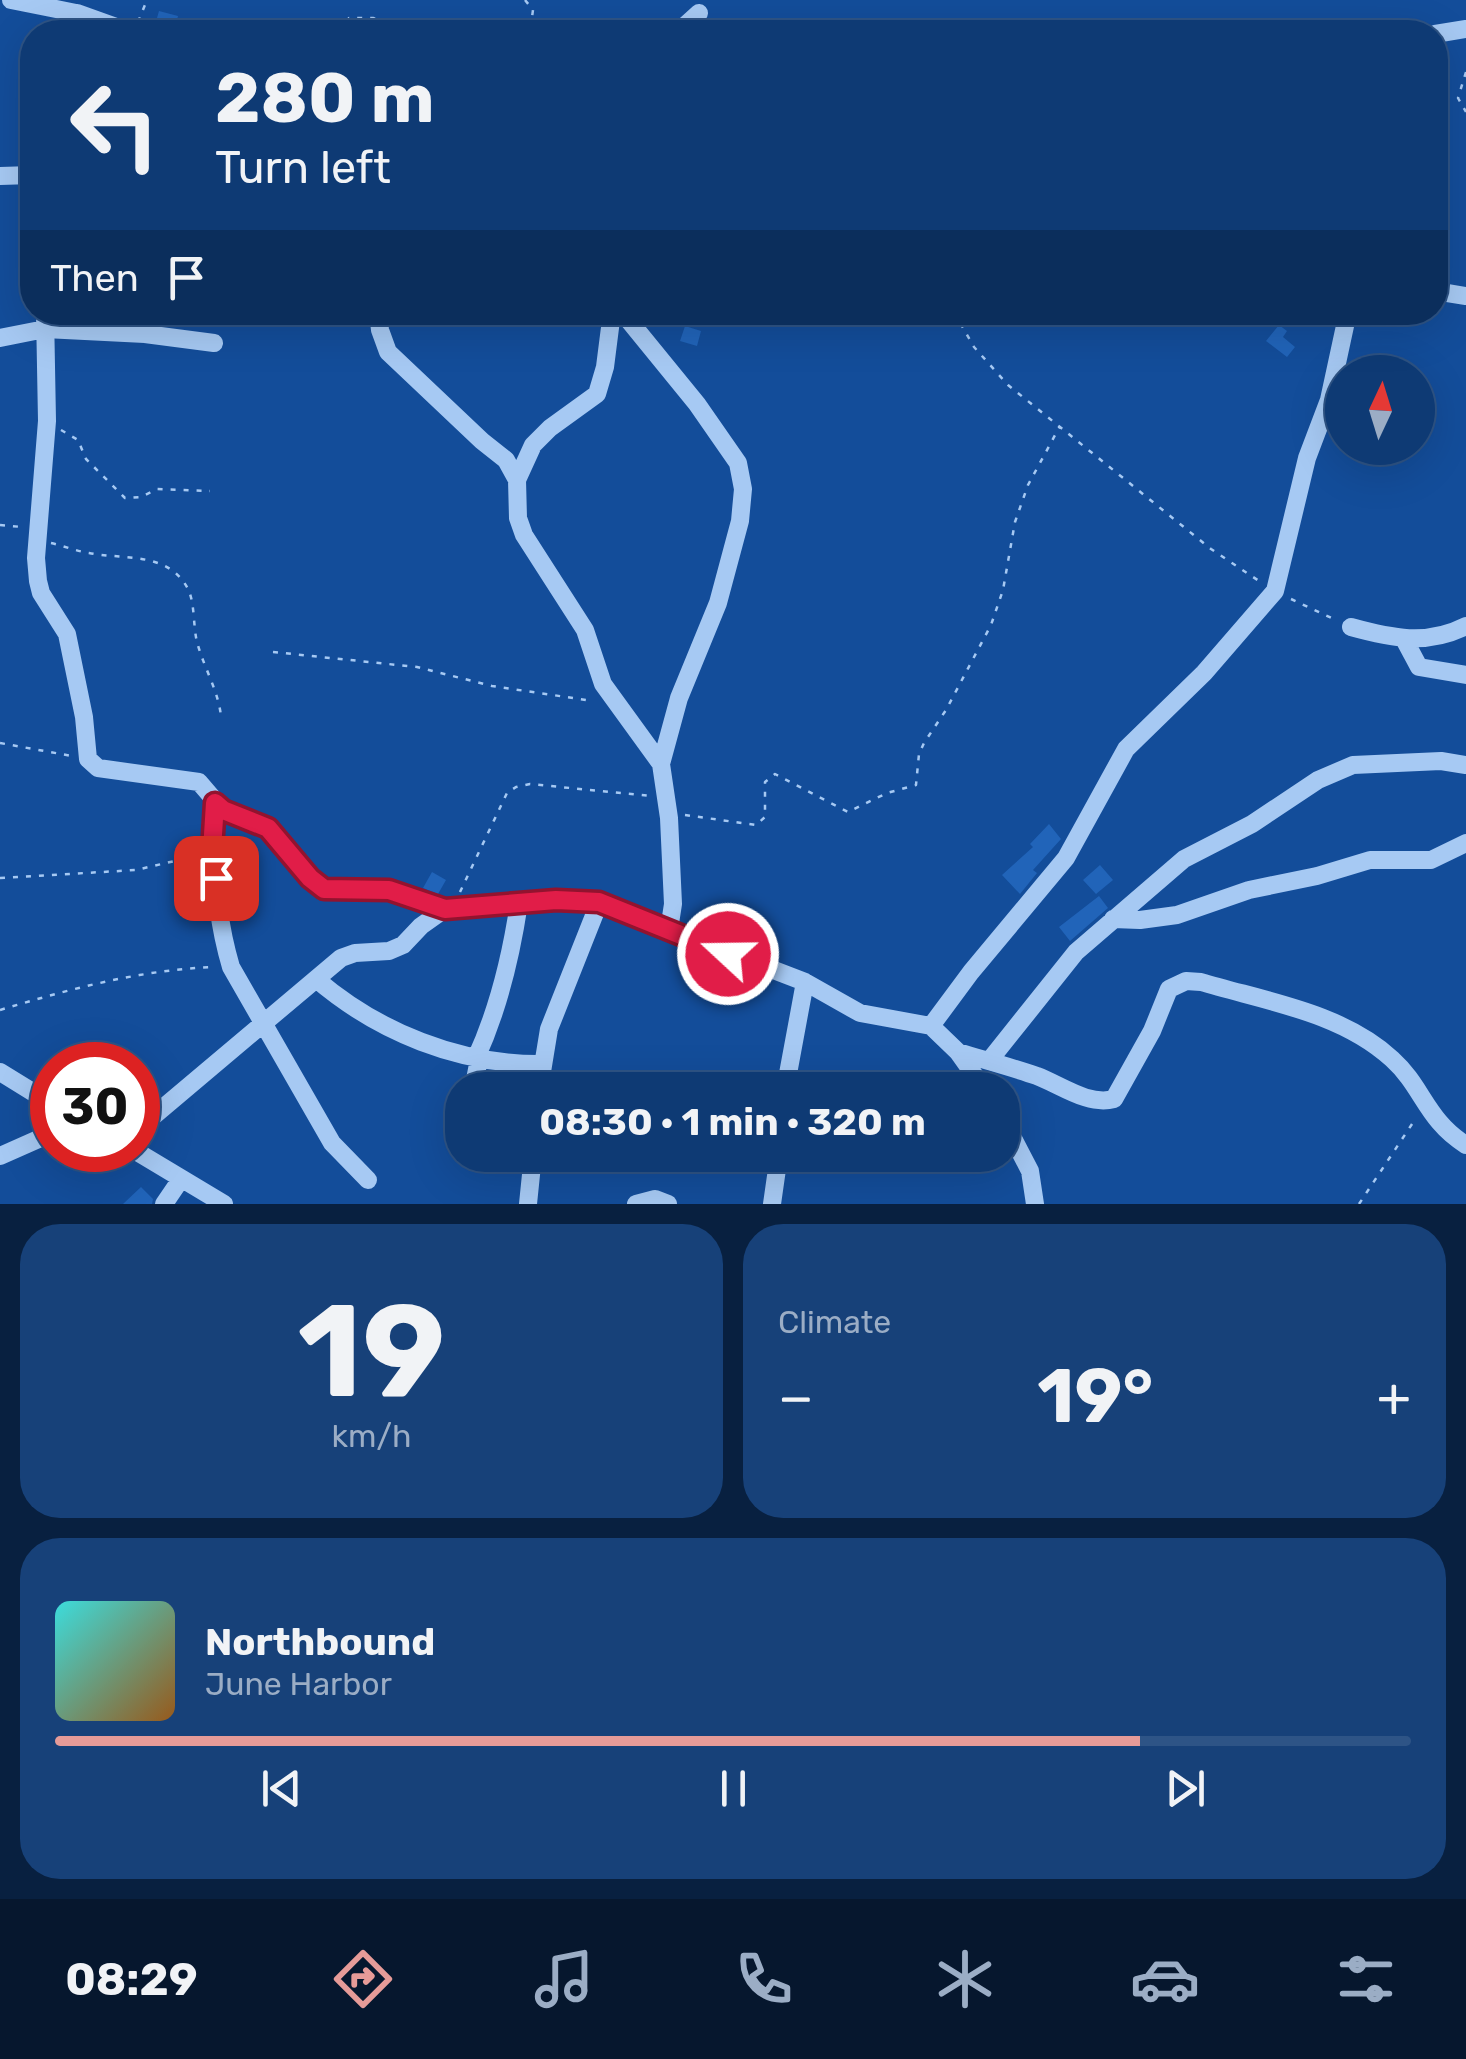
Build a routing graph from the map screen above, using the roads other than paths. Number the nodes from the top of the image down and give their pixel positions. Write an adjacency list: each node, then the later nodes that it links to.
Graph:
1 (12, 0): 3 (street)
2 (698, 13): 4 (street)
3 (86, 15)
4 (691, 20)
5 (34, 325): 12 (street)
6 (45, 325): 21 (street)
7 (76, 325): 13 (street)
8 (379, 325): 14 (street)
9 (610, 325): 14 (street)
10 (633, 325): 19 (street)
11 (1345, 325): 31 (street)
12 (0, 338)
13 (214, 342)
14 (518, 480): 19 (street)
15 (1466, 626): 17 (street)
16 (1351, 627): 17 (street)
17 (1404, 640): 18 (street)
18 (1466, 676)
19 (661, 764): 27 (street)
20 (1466, 765): 26 (street)
21 (215, 803): 25 (street); 30 (street)
22 (1466, 843): 26 (street)
23 (599, 902): 24 (street); 27 (street); 35 (street)
24 (519, 903): 25 (street); 33 (street)
25 (452, 909): 28 (street)
26 (1113, 918): 34 (street)
27 (669, 930): 29 (street)
28 (316, 979): 30 (street); 33 (street)
29 (806, 982): 31 (street); 39 (street)
30 (263, 1023): 42 (street); 51 (street)
31 (932, 1026): 32 (street)
32 (958, 1052): 34 (street); 40 (street)
33 (478, 1058): 35 (street); 37 (street)
34 (989, 1061): 44 (street)
35 (542, 1064): 38 (street)
36 (0, 1072): 41 (street)
37 (475, 1072)
38 (541, 1072)
39 (788, 1072)
40 (972, 1072)
41 (30, 1090)
42 (160, 1110)
43 (30, 1143): 46 (street)
44 (1466, 1145)
45 (1020, 1151): 58 (street)
46 (0, 1156)
47 (160, 1166): 50 (street)
48 (531, 1172): 54 (street)
49 (777, 1172): 57 (street)
50 (181, 1179): 52 (street); 53 (street)
51 (368, 1180)
52 (164, 1204)
53 (224, 1204)
54 (528, 1204)
55 (636, 1204): 56 (street)
56 (668, 1204)
57 (772, 1204)
58 (1035, 1204)

